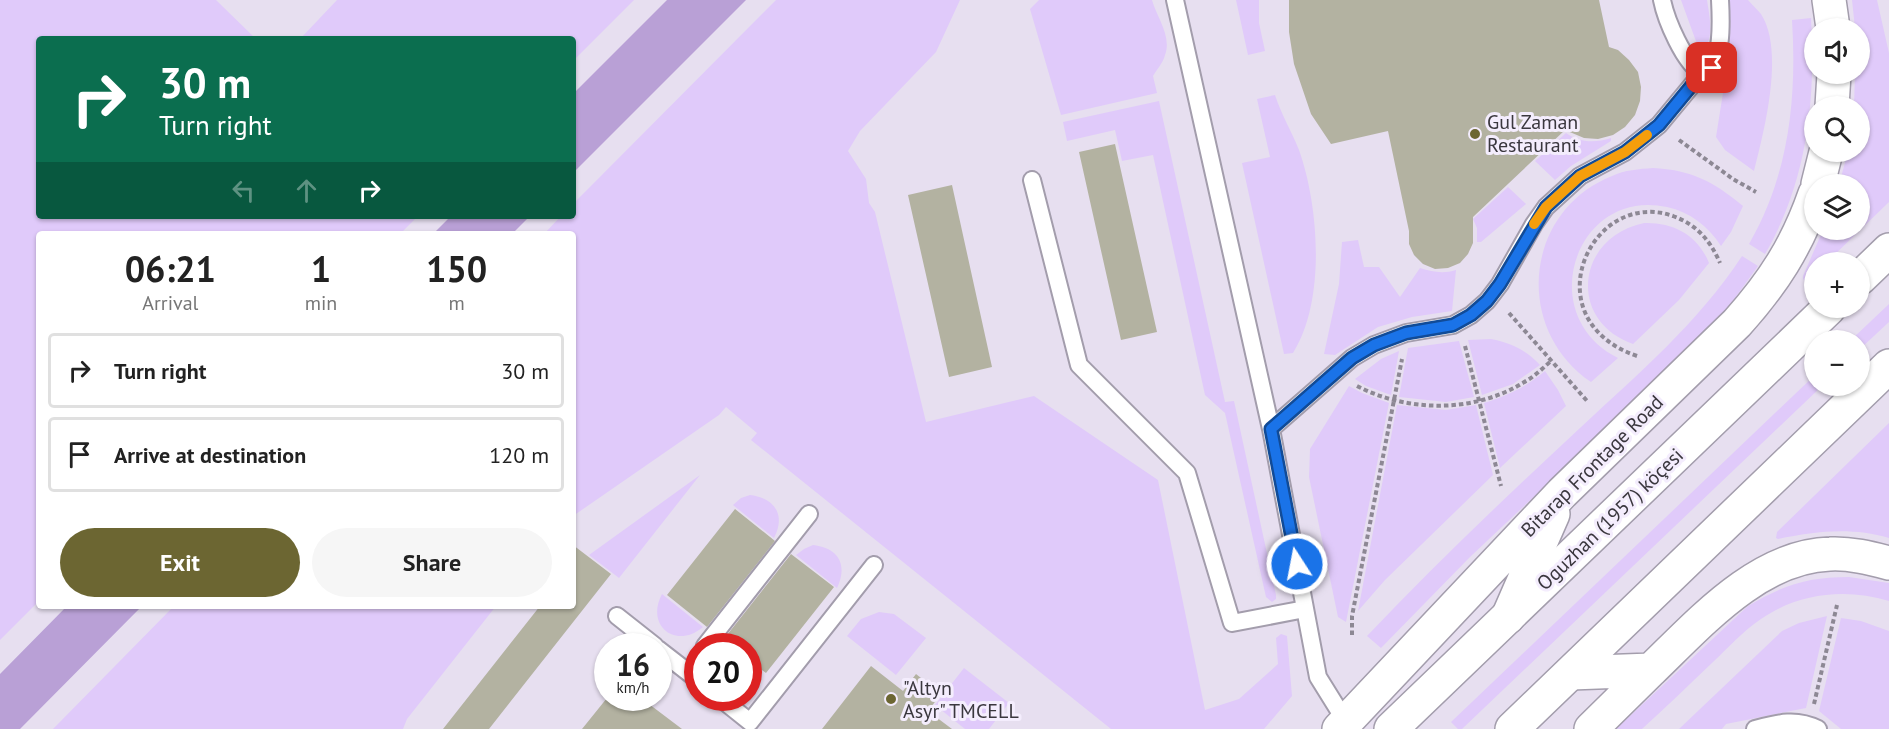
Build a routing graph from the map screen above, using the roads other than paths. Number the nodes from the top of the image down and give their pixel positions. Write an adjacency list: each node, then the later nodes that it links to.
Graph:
1 (1175, 0): 13 (lane)
2 (1662, 0): 6 (lane)
3 (1720, 0): 6 (lane)
4 (1829, 0): 5 (street)
5 (1832, 18)
6 (1702, 73): 13 (lane)
7 (1032, 180): 18 (lane)
8 (1804, 221): 14 (street, Bitarap Frontage Road)
9 (1889, 250): 10 (street)
10 (1870, 268)
11 (1819, 318): 20 (street, Oguzhan (1957) köçesi)
12 (1889, 366): 26 (street)
13 (1271, 429): 18 (lane)
14 (1562, 493): 20 (street); 30 (street, Bitarap Frontage Road)
15 (809, 514): 22 (lane)
16 (1889, 564): 25 (street)
17 (874, 565): 27 (lane)
18 (1305, 609): 30 (lane)
19 (617, 616): 21 (lane)
20 (1508, 617): 32 (street, Oguzhan (1957) köçesi)
21 (638, 633)
22 (715, 633)
23 (672, 660): 24 (lane)
24 (684, 669)
25 (1651, 670): 26 (street); 34 (street)
26 (1571, 672): 33 (street)
27 (762, 707)
28 (736, 711): 29 (lane)
29 (759, 711)
30 (1342, 725)
31 (1813, 727): 35 (lane)
32 (1391, 729)
33 (1512, 729)
34 (1591, 729)
35 (1755, 729)

